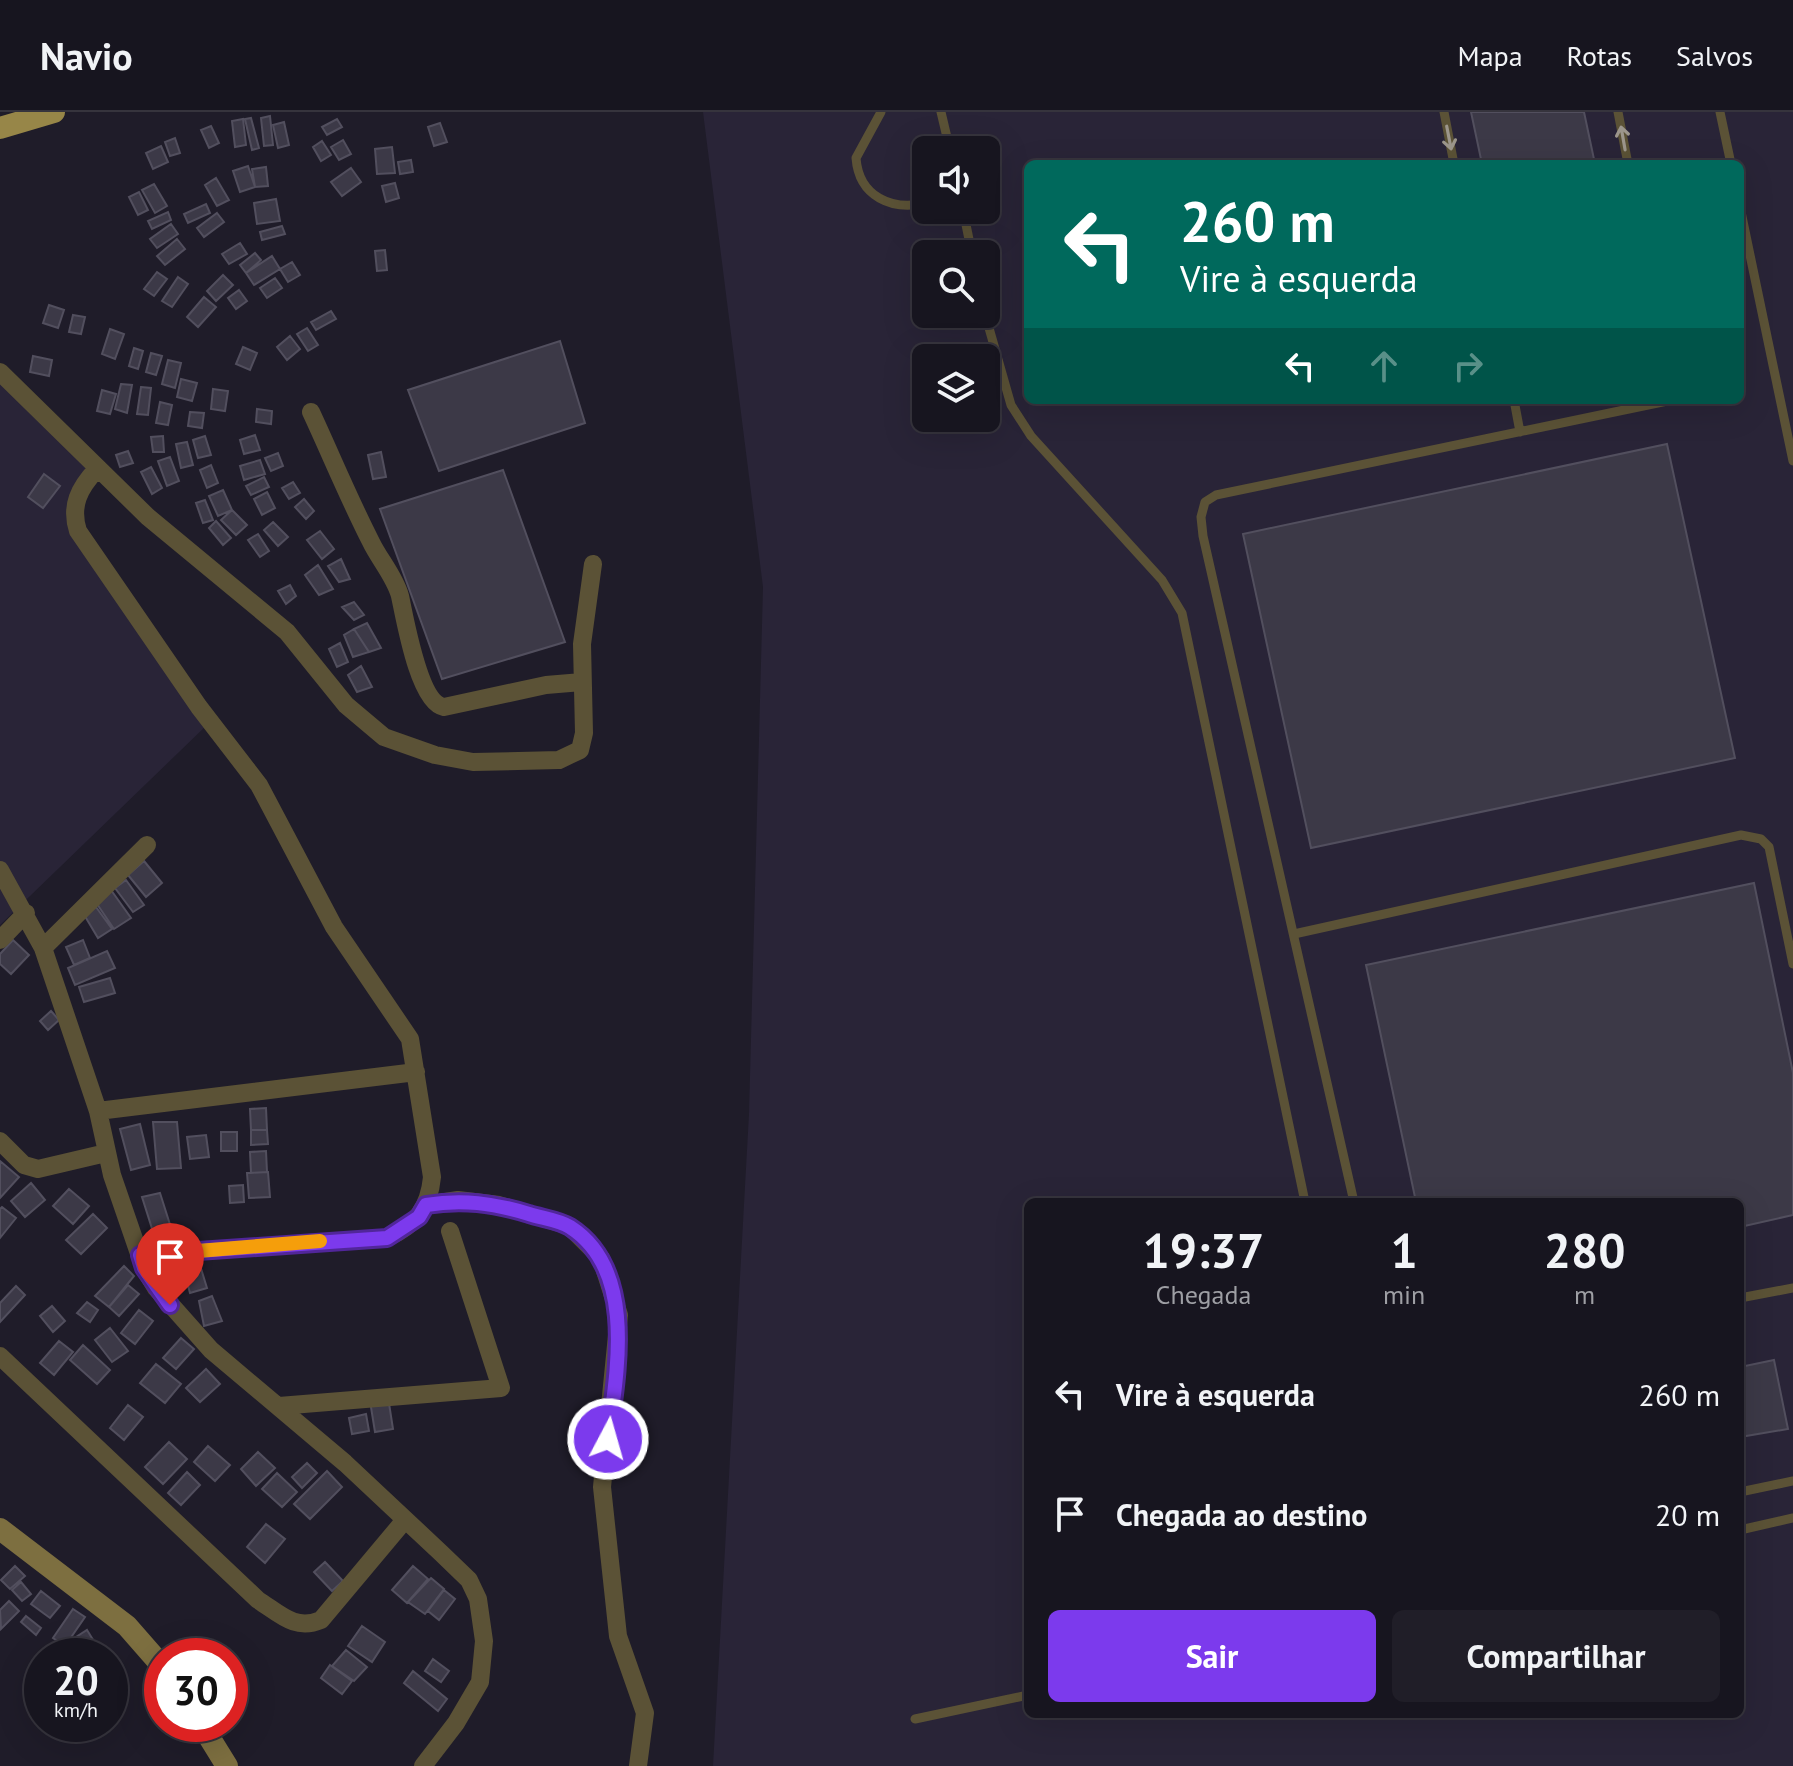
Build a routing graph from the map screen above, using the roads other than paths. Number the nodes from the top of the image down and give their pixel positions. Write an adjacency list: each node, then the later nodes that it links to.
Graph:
1 (54, 112): 7 (main road)
2 (881, 112): 12 (lane)
3 (941, 112): 8 (lane)
4 (1444, 112): 9 (lane, one-way to 9)
5 (1618, 112): 10 (lane, one-way to 5)
6 (1720, 112): 11 (lane)
7 (0, 128)
8 (947, 136)
9 (1453, 160)
10 (1627, 160)
11 (1730, 160)
12 (912, 204)
13 (1744, 226): 20 (lane)
14 (989, 328): 35 (lane)
15 (0, 372): 21 (street)
16 (1515, 404): 19 (lane)
17 (1653, 404): 19 (lane)
18 (311, 412): 23 (street)
19 (1520, 432): 27 (lane)
20 (1793, 461)
21 (97, 469): 23 (street); 31 (street)
22 (593, 564): 23 (street)
23 (582, 682)
24 (147, 845): 29 (street)
25 (0, 870): 26 (street)
26 (26, 913): 28 (street); 29 (street)
27 (1294, 934): 30 (lane); 36 (lane)
28 (0, 940)
29 (43, 948): 32 (street)
30 (1793, 964)
31 (416, 1072): 32 (street); 37 (street)
32 (98, 1111): 34 (street)
33 (0, 1141): 34 (street)
34 (106, 1153): 39 (street)
35 (1304, 1198)
36 (1353, 1198)
37 (426, 1205): 39 (street); 56 (street)
38 (450, 1231): 43 (street)
39 (140, 1255): 43 (street)
40 (1793, 1288): 41 (lane)
41 (1744, 1297)
42 (0, 1356): 47 (street)
43 (279, 1406): 47 (street)
44 (1793, 1481): 45 (lane)
45 (1744, 1491)
46 (1793, 1518): 49 (lane)
47 (404, 1521): 55 (street)
48 (0, 1529): 50 (main road)
49 (1744, 1529)
50 (144, 1645)
51 (1024, 1696): 52 (lane)
52 (915, 1719)
53 (212, 1742): 54 (main road)
54 (227, 1766)
55 (423, 1766)
56 (638, 1766)

